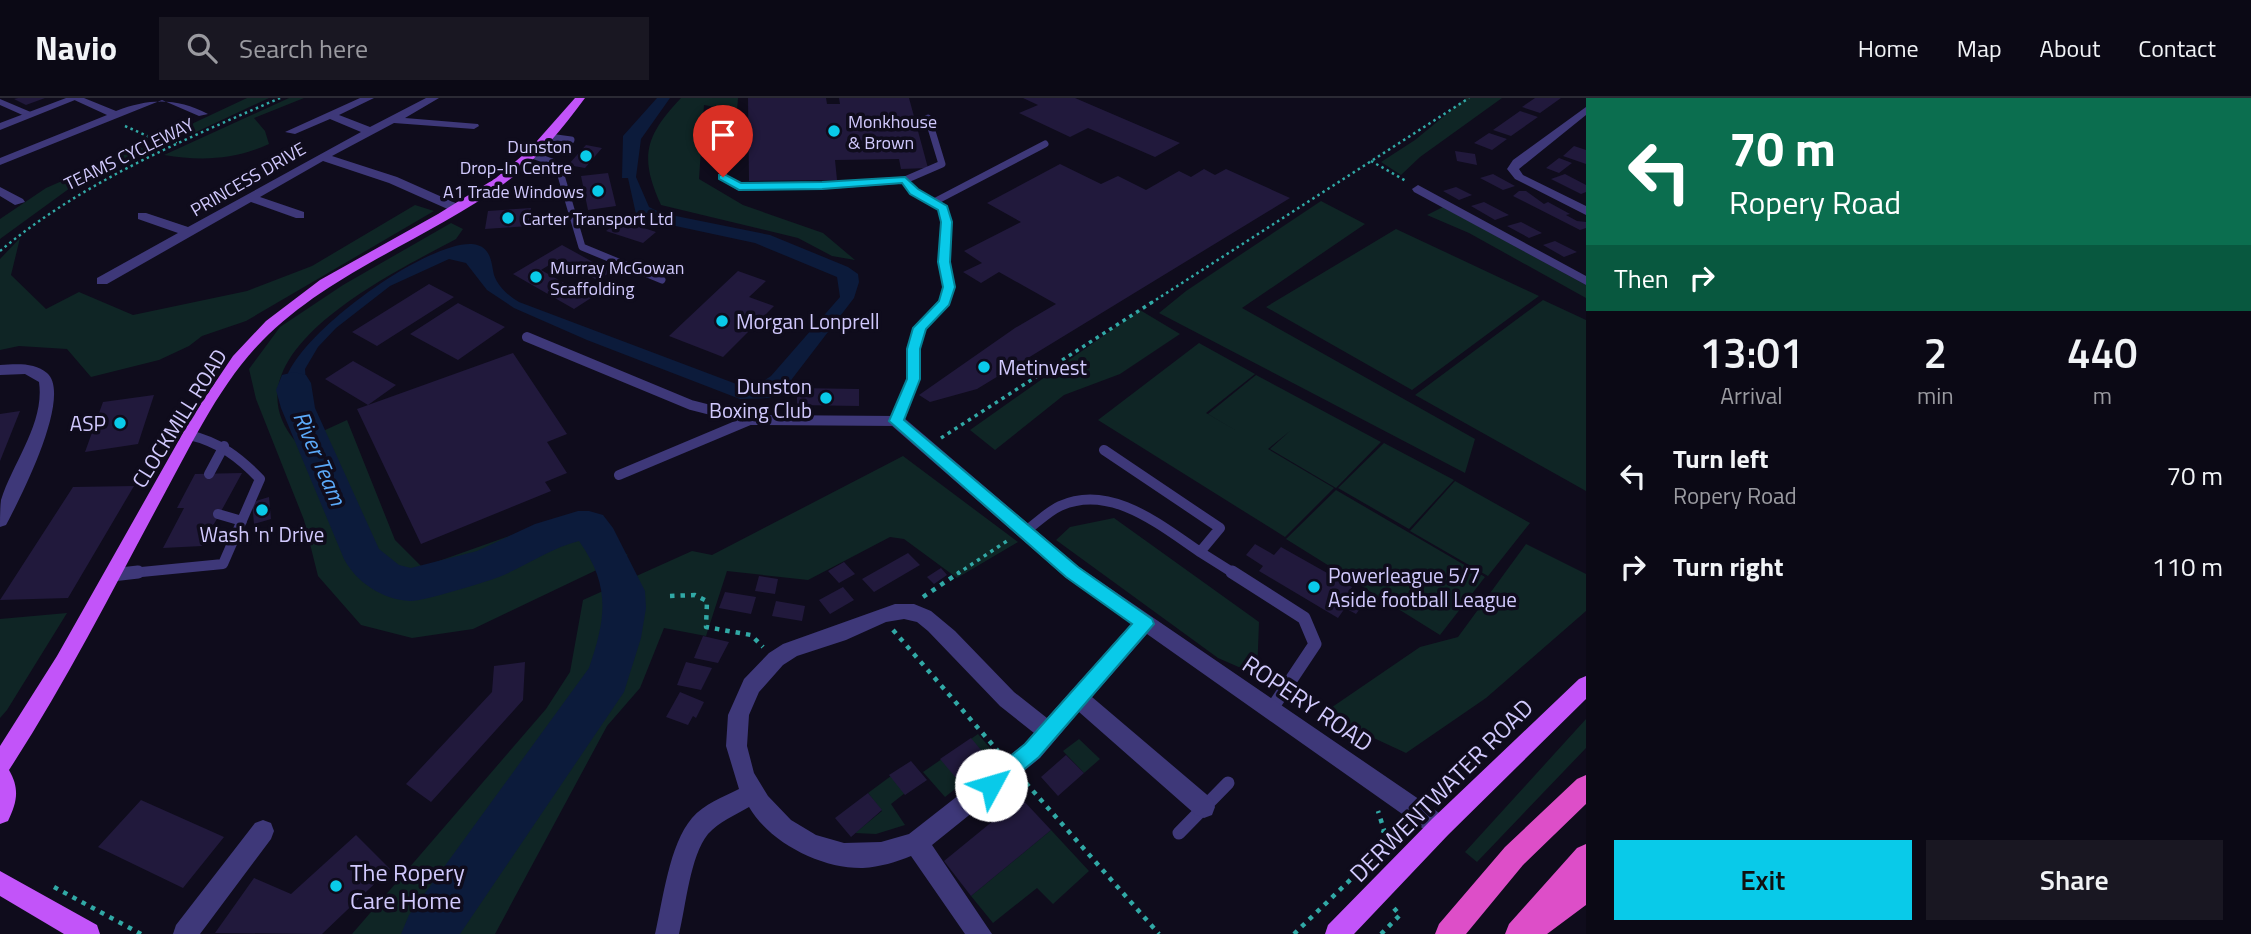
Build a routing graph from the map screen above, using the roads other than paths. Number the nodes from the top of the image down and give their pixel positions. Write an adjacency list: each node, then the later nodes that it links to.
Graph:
1 (75, 98): 10 (street); 12 (street)
2 (158, 98): 12 (street)
3 (166, 98): 9 (street)
4 (369, 98): 11 (street)
5 (434, 98): 14 (street)
6 (580, 98): 20 (main road, CLOCKMILL ROAD)
7 (0, 102): 10 (street)
8 (1586, 110): 33 (street)
9 (203, 114)
10 (30, 115): 17 (street)
11 (329, 116): 18 (street); 19 (street)
12 (111, 117): 25 (street)
13 (928, 118): 26 (lane)
14 (392, 120): 16 (street); 18 (street)
15 (729, 124): 26 (lane)
16 (474, 126)
17 (0, 127)
18 (369, 131): 24 (street)
19 (291, 132)
20 (549, 137): 21 (lane); 23 (main road, CLOCKMILL ROAD)
21 (571, 140)
22 (1045, 144): 31 (lane)
23 (532, 155): 32 (main road, CLOCKMILL ROAD); 37 (lane)
24 (321, 157): 29 (street, PRINCESS DRIVE); 32 (street, PRINCESS DRIVE)
25 (0, 162)
26 (905, 180): 31 (lane)
27 (1418, 189): 39 (street)
28 (0, 191): 30 (street)
29 (250, 198): 34 (street); 36 (street, PRINCESS DRIVE)
30 (19, 202)
31 (934, 202): 43 (lane)
32 (456, 208): 44 (main road, CLOCKMILL ROAD)
33 (1586, 211)
34 (300, 215)
35 (142, 216): 36 (street)
36 (189, 232): 38 (street, PRINCESS DRIVE)
37 (662, 280)
38 (102, 281)
39 (1586, 281)
40 (527, 337): 42 (lane)
41 (0, 370): 50 (street)
42 (750, 420): 43 (lane); 48 (lane)
43 (897, 421): 52 (street, ROPERY ROAD)
44 (189, 435): 45 (lane); 54 (main road, CLOCKMILL ROAD)
45 (224, 446): 47 (lane); 51 (lane)
46 (1104, 450): 53 (lane)
47 (209, 474)
48 (619, 475)
49 (218, 514): 51 (lane)
50 (0, 520)
51 (242, 521): 54 (lane)
52 (1024, 532): 53 (lane); 55 (street, ROPERY ROAD)
53 (1200, 552): 58 (lane)
54 (112, 575): 60 (main road, CLOCKMILL ROAD)
55 (1146, 624): 57 (street); 58 (street, ROPERY ROAD)
56 (1586, 685): 67 (main road, DERWENTWATER ROAD)
57 (1078, 698): 59 (street); 65 (street)
58 (1271, 710): 67 (street, ROPERY ROAD)
59 (1049, 731): 64 (street); 70 (street)
60 (0, 765)
61 (0, 776): 66 (main road)
62 (1228, 783): 65 (lane)
63 (1586, 787): 79 (highway)
64 (751, 795): 70 (street); 76 (street)
65 (1204, 807): 69 (lane)
66 (0, 813)
67 (1440, 827): 78 (main road, DERWENTWATER ROAD)
68 (263, 831): 75 (street)
69 (1180, 833)
70 (916, 843): 77 (street)
71 (1586, 857): 80 (highway)
72 (0, 883): 74 (main road)
73 (1586, 889): 81 (highway)
74 (88, 934)
75 (185, 934)
76 (667, 934)
77 (980, 934)
78 (1337, 934)
79 (1449, 934)
80 (1519, 934)
81 (1526, 934)

